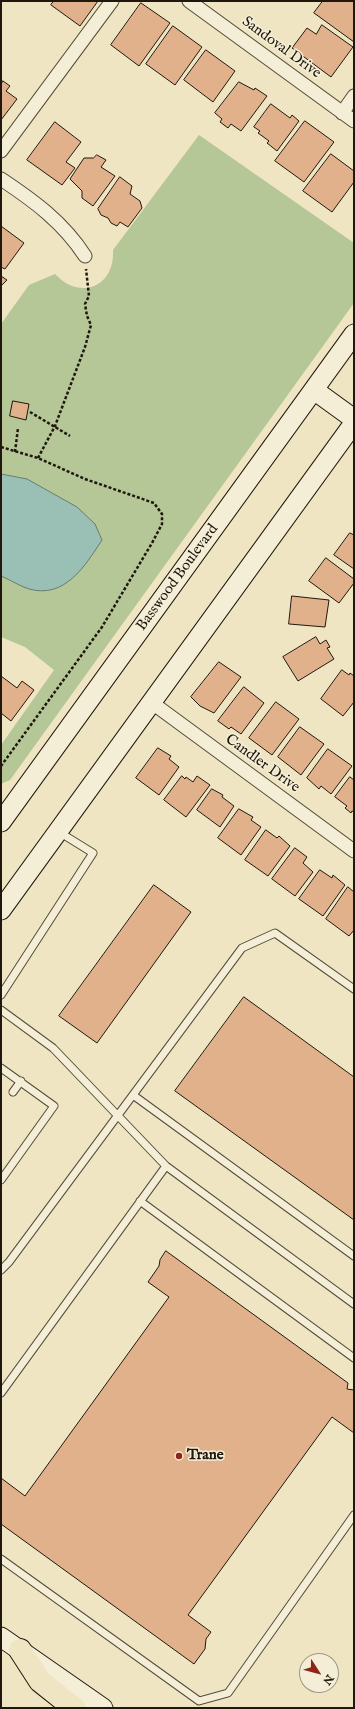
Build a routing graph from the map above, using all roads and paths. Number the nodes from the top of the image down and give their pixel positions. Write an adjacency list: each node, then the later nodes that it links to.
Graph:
1 (112, 1): 6 (street)
2 (190, 1): 4 (street, Sandoval Drive)
3 (354, 96): 4 (street)
4 (342, 113): 5 (street, Sandoval Drive)
5 (354, 121)
6 (1, 150)
7 (1, 179): 8 (street)
8 (85, 256): 14 (path)
9 (354, 334): 10 (main road, Basswood Boulevard)
10 (314, 390): 12 (main road); 22 (main road, Basswood Boulevard)
11 (30, 412): 14 (path)
12 (354, 418)
13 (354, 423): 20 (main road)
14 (55, 426): 16 (path); 19 (path)
15 (18, 428): 18 (path)
16 (70, 436)
17 (1, 447): 18 (path)
18 (15, 452): 19 (path)
19 (38, 458): 21 (path)
20 (151, 702): 23 (main road); 24 (street, Candler Drive)
21 (1, 766)
22 (1, 822)
23 (58, 831): 25 (main road); 27 (lane)
24 (354, 851)
25 (1, 910)
26 (354, 989): 32 (lane)
27 (1, 995)
28 (1, 1010): 33 (lane)
29 (1, 1068): 30 (lane)
30 (21, 1082): 31 (lane); 35 (lane)
31 (13, 1092)
32 (132, 1095): 33 (lane); 37 (lane)
33 (117, 1115): 34 (lane); 38 (lane)
34 (166, 1166): 36 (lane); 39 (lane)
35 (1, 1180)
36 (140, 1202): 40 (lane); 41 (lane)
37 (354, 1256)
38 (1, 1270)
39 (354, 1304)
40 (354, 1358)
41 (1, 1393)
42 (354, 1515): 43 (lane)
43 (1, 1559)
44 (1, 1637): 45 (main road)
45 (20, 1650): 46 (highway); 47 (main road)
46 (74, 1708)
47 (103, 1708)

